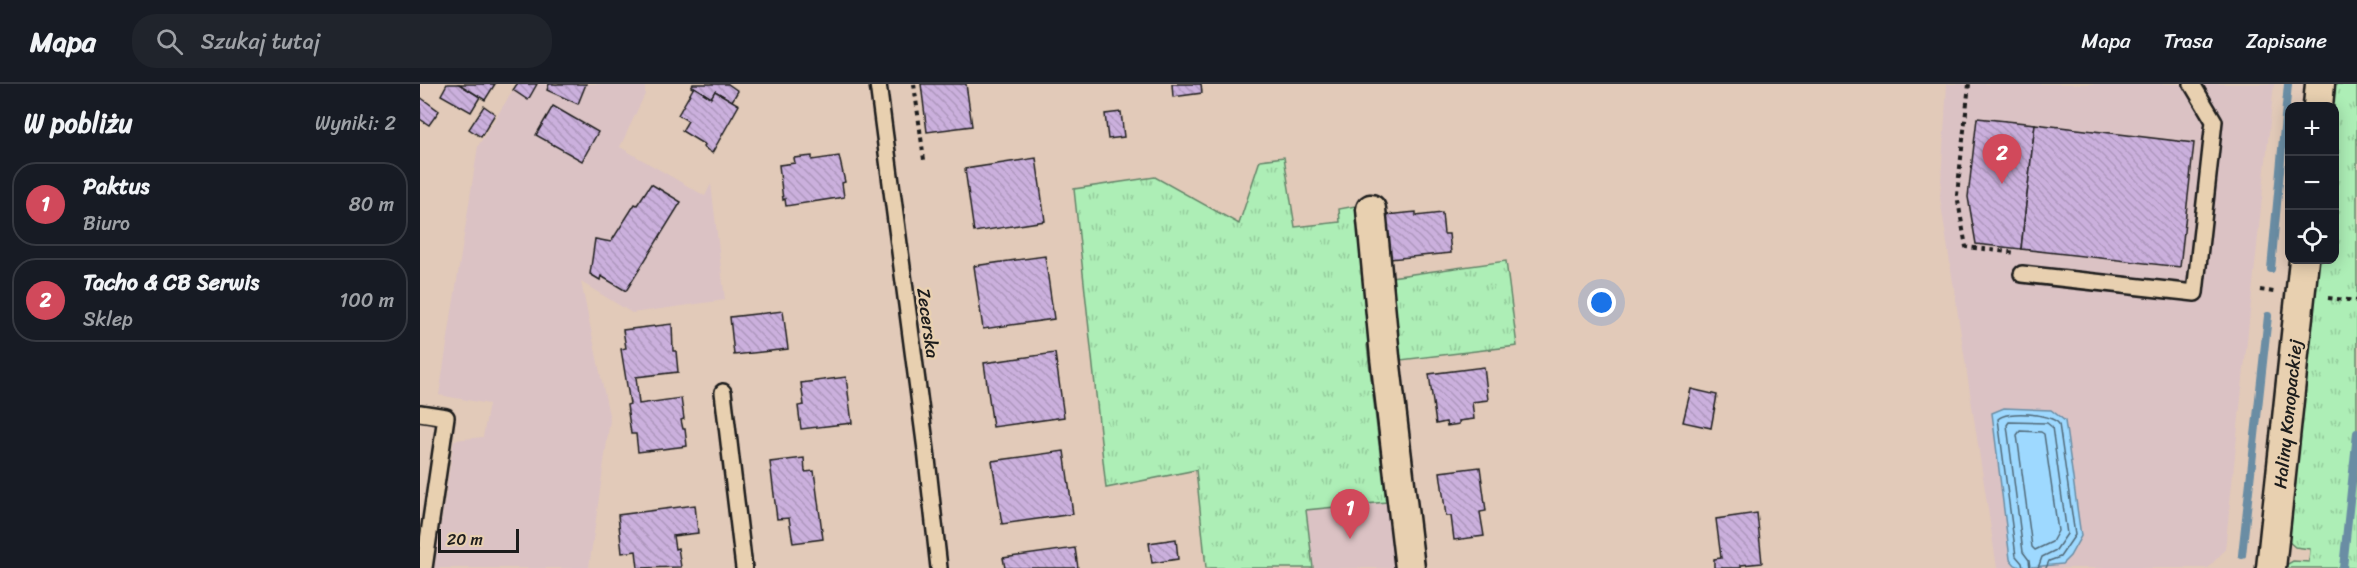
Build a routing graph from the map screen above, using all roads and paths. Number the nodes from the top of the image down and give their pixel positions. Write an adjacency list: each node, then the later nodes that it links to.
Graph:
1 (878, 84): 15 (lane, Zecerska)
2 (914, 84): 7 (path)
3 (1969, 84): 10 (path)
4 (2192, 84): 10 (lane)
5 (2320, 84): 6 (street)
6 (2318, 102)
7 (924, 160)
8 (1371, 209): 16 (street)
9 (2304, 264): 17 (street, Haliny Konopackiej)
10 (2022, 274)
11 (723, 392): 14 (lane)
12 (420, 413): 13 (lane)
13 (424, 568)
14 (744, 568)
15 (939, 568)
16 (1410, 568)
17 (2271, 568)

